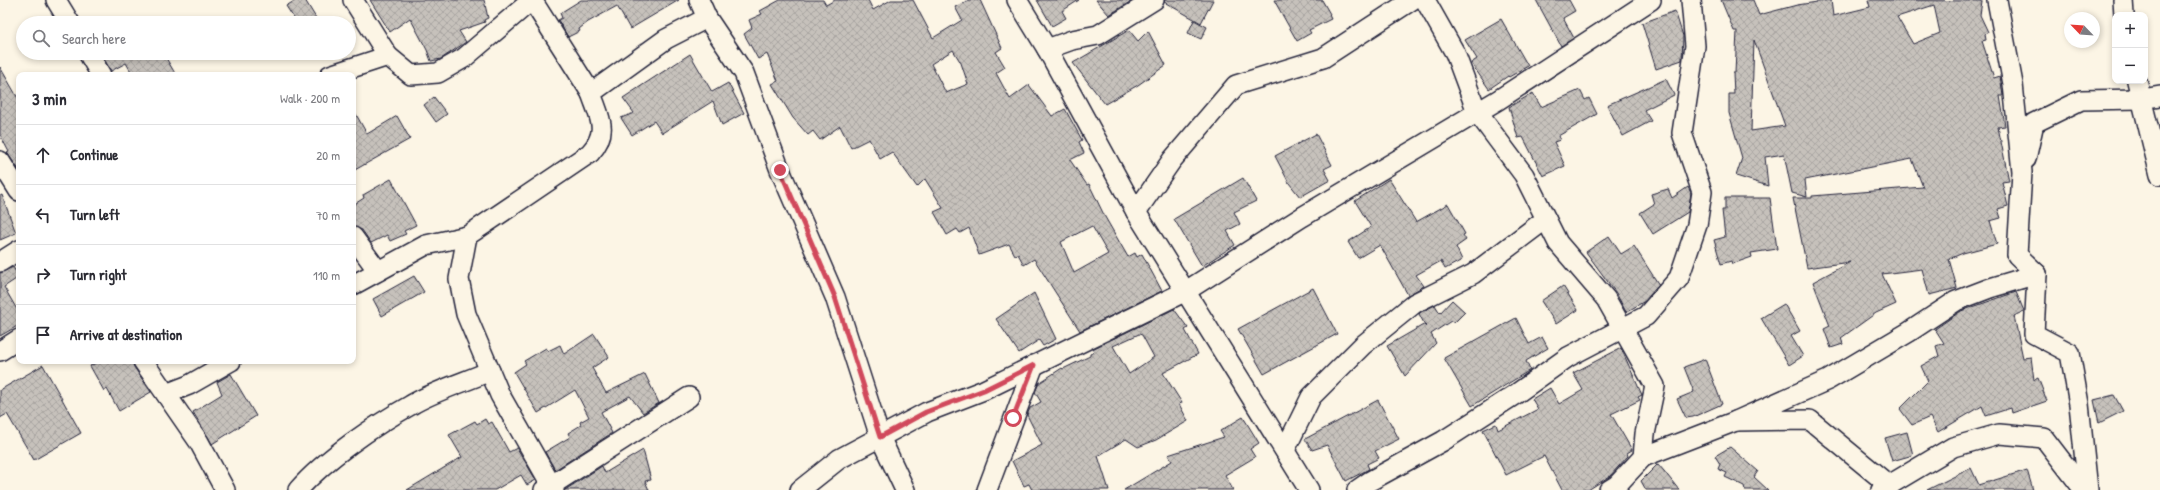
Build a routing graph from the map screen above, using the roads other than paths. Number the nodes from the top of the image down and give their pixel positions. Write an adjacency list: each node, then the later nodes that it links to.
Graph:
1 (56, 0): 14 (street)
2 (353, 0): 17 (street)
3 (532, 0): 17 (street); 22 (street)
4 (698, 0): 15 (street)
5 (1017, 0): 16 (street)
6 (1154, 0): 16 (street)
7 (1412, 0): 30 (street)
8 (1425, 0): 25 (street)
9 (1651, 0): 25 (street)
10 (1691, 0): 40 (street)
11 (1997, 0): 27 (street)
12 (2123, 0): 13 (street)
13 (2124, 12)
14 (66, 16)
15 (707, 18): 22 (street); 50 (street)
16 (1047, 49): 30 (street)
17 (388, 56): 20 (street)
18 (92, 60): 19 (street)
19 (99, 72)
20 (339, 72)
21 (2138, 84): 24 (street)
22 (591, 93): 32 (street)
23 (2160, 96): 24 (street)
24 (2142, 100): 27 (street); 28 (street)
25 (1477, 112): 31 (street); 39 (street)
26 (0, 161): 29 (street)
27 (2022, 172): 37 (street)
28 (2160, 175)
29 (16, 186)
30 (1136, 212): 39 (street)
31 (1546, 219): 40 (street); 51 (street)
32 (467, 236): 36 (street); 46 (street)
33 (356, 240): 36 (street)
34 (16, 252): 35 (street)
35 (0, 262)
36 (378, 271): 38 (street)
37 (2037, 274): 49 (street); 64 (street)
38 (356, 284)
39 (1186, 291): 45 (street); 51 (street)
40 (1623, 329): 52 (street); 61 (street)
41 (16, 341): 42 (street)
42 (0, 351)
43 (145, 364): 47 (street)
44 (226, 364): 47 (street)
45 (1034, 365): 50 (street); 59 (street)
46 (490, 371): 54 (street); 56 (street)
47 (166, 394): 55 (street)
48 (689, 397): 54 (street)
49 (1736, 421): 52 (street); 53 (street)
50 (880, 437): 57 (street); 58 (street)
51 (1285, 450): 60 (street)
52 (1643, 457): 62 (street)
53 (1885, 488): 63 (street)
54 (550, 489)
55 (226, 490)
56 (298, 490)
57 (800, 490)
58 (905, 490)
59 (987, 490)
60 (1309, 490)
61 (1357, 490)
62 (1609, 490)
63 (2084, 490)
64 (2088, 490)

